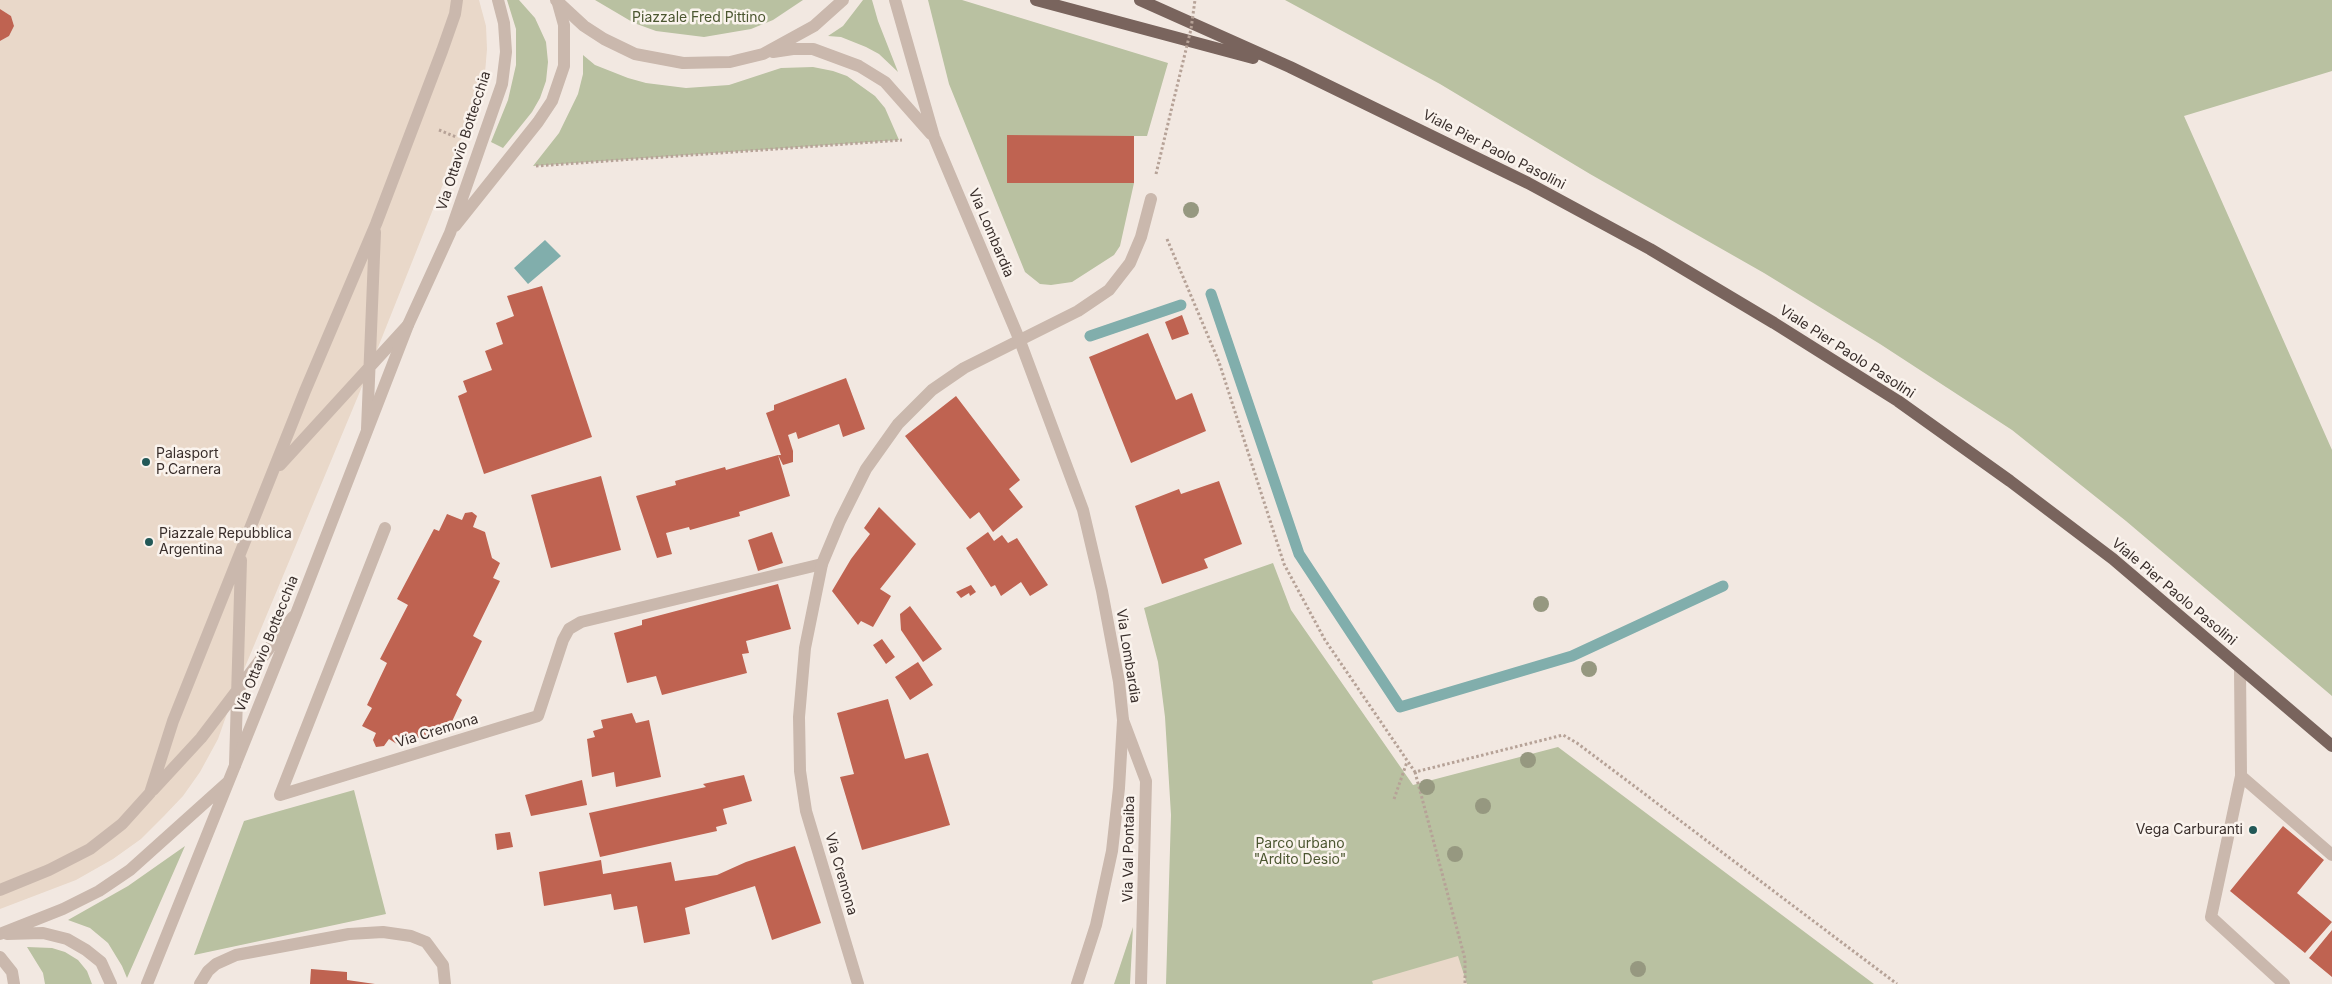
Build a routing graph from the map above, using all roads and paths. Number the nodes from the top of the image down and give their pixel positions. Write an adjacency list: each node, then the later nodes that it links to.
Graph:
1 (457, 0): 14 (street)
2 (498, 0): 15 (street, Via Ottavio Bottecchia)
3 (556, 0): 9 (street); 15 (street, Via Ottavio Bottecchia)
4 (843, 0): 9 (street)
5 (895, 0): 11 (street, Via Lombardia)
6 (1036, 0): 10 (main road, Viale Pier Paolo Pasolini)
7 (1140, 0): 10 (main road, Viale Pier Paolo Pasolini)
8 (1195, 0): 13 (path, bridge)
9 (763, 54): 11 (street, Via Lombardia)
10 (1290, 67): 25 (main road, Viale Pier Paolo Pasolini)
11 (934, 137): 12 (path); 17 (street, Via Lombardia)
12 (533, 166)
13 (1151, 199): 17 (street); 29 (path)
14 (376, 224): 18 (street); 20 (street)
15 (450, 233): 16 (street, Via Ottavio Bottecchia)
16 (408, 325): 18 (street); 19 (street, Via Ottavio Bottecchia)
17 (1020, 341): 23 (street, Via Cremona); 27 (street, Via Lombardia)
18 (370, 366): 19 (street); 20 (street)
19 (366, 433): 24 (street, Via Ottavio Bottecchia)
20 (274, 471): 22 (street)
21 (385, 528): 23 (street, Via Cremona)
22 (242, 550): 26 (street); 34 (street)
23 (822, 564): 45 (street, Via Cremona)
24 (296, 614): 26 (street); 30 (street, Via Ottavio Bottecchia)
25 (2240, 668): 28 (main road, Viale Pier Paolo Pasolini); 32 (street)
26 (236, 691): 30 (street); 34 (street)
27 (1123, 720): 46 (street, Via Lombardia); 47 (street, Via Val Pontaiba)
28 (2332, 746)
29 (1408, 762): 31 (path); 35 (path)
30 (235, 767): 33 (street, Via Ottavio Bottecchia)
31 (1415, 772): 48 (path); 49 (path)
32 (2241, 776): 36 (street); 50 (street)
33 (229, 780): 38 (street); 42 (street, Via Ottavio Bottecchia)
34 (150, 793): 37 (street)
35 (1394, 799)
36 (2332, 855)
37 (0, 890)
38 (0, 934): 41 (street)
39 (0, 957): 40 (street)
40 (14, 984)
41 (111, 984)
42 (147, 984)
43 (200, 984): 44 (street)
44 (445, 984)
45 (858, 984)
46 (1077, 984)
47 (1141, 984)
48 (1465, 984)
49 (1897, 984)
50 (2284, 984)

